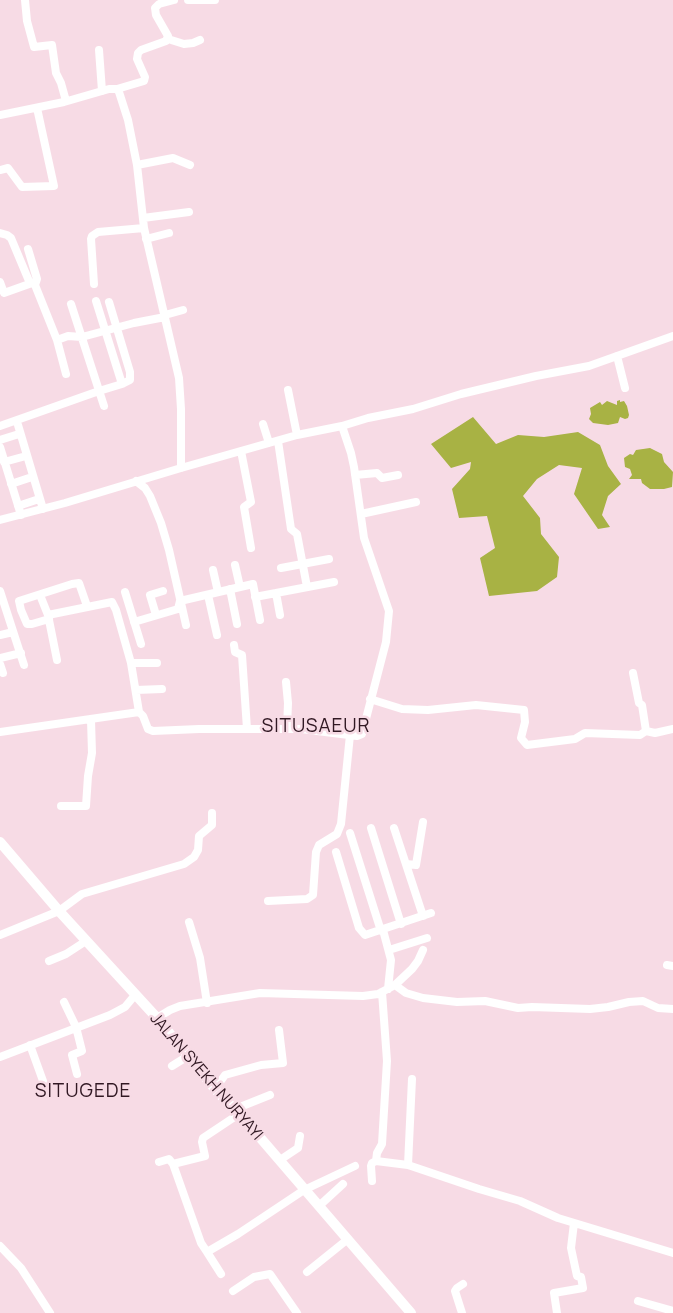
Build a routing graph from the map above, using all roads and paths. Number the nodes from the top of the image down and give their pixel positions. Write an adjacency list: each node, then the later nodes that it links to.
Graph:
1 (25, 0): 10 (street)
2 (174, 0): 5 (street)
3 (188, 0): 4 (street)
4 (215, 0)
5 (168, 39): 6 (street); 8 (street)
6 (200, 40)
7 (99, 50): 9 (street)
8 (117, 89): 9 (street); 13 (street)
9 (102, 91): 10 (street)
10 (66, 101): 11 (street)
11 (38, 108): 12 (street); 15 (street)
12 (0, 115)
13 (137, 165): 14 (street); 17 (street)
14 (190, 165)
15 (0, 170)
16 (188, 212): 17 (street)
17 (143, 218): 18 (street)
18 (144, 228): 21 (street); 24 (street)
19 (0, 233): 23 (street)
20 (169, 233): 21 (street)
21 (146, 239): 30 (street)
22 (28, 249): 23 (street)
23 (33, 284): 25 (street); 35 (street)
24 (94, 284)
25 (1, 285)
26 (96, 301): 32 (street)
27 (109, 302): 31 (street)
28 (72, 304): 34 (street)
29 (183, 310): 30 (street)
30 (165, 316): 31 (street); 56 (street)
31 (116, 328): 32 (street); 38 (street)
32 (106, 330): 34 (street); 38 (street)
33 (673, 336): 36 (street)
34 (82, 337): 35 (street); 41 (street)
35 (57, 340): 37 (street)
36 (617, 356): 39 (street); 46 (street)
37 (66, 374)
38 (122, 384): 41 (street)
39 (625, 388)
40 (288, 390): 48 (street)
41 (98, 391): 42 (street); 45 (street)
42 (104, 406)
43 (263, 424): 51 (street)
44 (18, 425): 65 (street)
45 (0, 426)
46 (342, 426): 48 (street); 57 (street)
47 (19, 434): 49 (street)
48 (297, 435): 50 (street)
49 (0, 440)
50 (278, 441): 51 (street); 71 (street)
51 (270, 443): 53 (street)
52 (0, 447): 55 (street)
53 (241, 452): 56 (street); 69 (street)
54 (26, 456): 55 (street)
55 (4, 462): 61 (street)
56 (182, 468): 60 (street)
57 (355, 475): 58 (street); 66 (street)
58 (398, 475)
59 (32, 477): 61 (street)
60 (136, 481): 65 (street); 87 (street)
61 (11, 484): 64 (street)
62 (39, 499): 64 (street)
63 (416, 502): 66 (street)
64 (18, 506): 67 (street)
65 (44, 509): 67 (street)
66 (361, 514): 114 (street)
67 (20, 515): 68 (street)
68 (0, 520)
69 (251, 548)
70 (329, 559): 71 (street)
71 (303, 564): 73 (street); 77 (street)
72 (235, 565): 76 (street)
73 (281, 568)
74 (213, 570): 82 (street)
75 (334, 582): 77 (street)
76 (240, 587): 78 (street); 86 (street)
77 (307, 587): 83 (street)
78 (230, 589): 82 (street); 95 (street)
79 (0, 591): 89 (street)
80 (163, 591): 90 (street)
81 (125, 592): 94 (street)
82 (218, 592): 84 (street)
83 (276, 592): 86 (street); 91 (street)
84 (208, 594): 87 (street); 99 (street)
85 (40, 595): 88 (street); 92 (street); 92 (street)
86 (255, 597): 93 (street)
87 (180, 601): 90 (street); 96 (street)
88 (87, 606): 92 (street); 105 (street)
89 (3, 612): 97 (street)
90 (156, 615): 94 (street)
91 (280, 615)
92 (48, 617): 104 (street)
93 (260, 620)
94 (134, 622): 100 (street)
95 (237, 624)
96 (186, 625)
97 (13, 632): 98 (street); 102 (street)
98 (0, 635)
99 (217, 635)
100 (141, 644)
101 (234, 645): 117 (street)
102 (20, 653): 103 (street); 108 (street)
103 (0, 658)
104 (57, 660)
105 (132, 663): 106 (street); 113 (street)
106 (157, 663)
107 (0, 664): 109 (street)
108 (24, 665)
109 (3, 673)
110 (633, 673): 120 (street)
111 (286, 682): 118 (street)
112 (162, 689): 113 (street)
113 (136, 690): 115 (street)
114 (370, 700): 120 (street); 122 (street)
115 (139, 712): 116 (street); 117 (street)
116 (91, 720): 121 (street); 123 (street)
117 (247, 729): 118 (street)
118 (287, 729): 122 (street)
119 (673, 729): 120 (street)
120 (646, 731)
121 (0, 732)
122 (350, 735): 132 (street)
123 (61, 806)
124 (212, 813): 133 (street)
125 (423, 822): 131 (street)
126 (371, 828): 137 (street)
127 (394, 828): 131 (street)
128 (350, 833): 138 (street)
129 (0, 842): 133 (main road, JALAN SYEKH NURYAYI)
130 (336, 852): 138 (street)
131 (406, 864): 135 (street)
132 (268, 902)
133 (59, 911): 139 (street); 141 (main road, JALAN SYEKH NURYAYI)
134 (431, 913): 135 (street)
135 (423, 916): 137 (street)
136 (189, 922): 148 (street)
137 (401, 924): 138 (street)
138 (382, 930): 142 (street)
139 (0, 935)
140 (427, 938): 142 (street)
141 (86, 941): 144 (street); 146 (main road, JALAN SYEKH NURYAYI)
142 (389, 950): 145 (street)
143 (423, 950): 145 (street)
144 (49, 961)
145 (388, 989): 148 (street); 149 (street); 165 (street)
146 (135, 995): 150 (main road, JALAN SYEKH NURYAYI); 151 (street)
147 (64, 1002): 151 (street)
148 (207, 1002): 150 (street)
149 (673, 1009)
150 (157, 1018): 154 (main road, JALAN SYEKH NURYAYI)
151 (76, 1027): 153 (street); 157 (street)
152 (279, 1030): 159 (street)
153 (30, 1045): 155 (street); 160 (street)
154 (188, 1056): 156 (street); 159 (main road, JALAN SYEKH NURYAYI)
155 (0, 1057)
156 (172, 1066)
157 (77, 1074)
158 (412, 1079): 168 (street)
159 (216, 1089): 162 (main road, JALAN SYEKH NURYAYI)
160 (47, 1092)
161 (270, 1095): 162 (street)
162 (237, 1111): 164 (main road, JALAN SYEKH NURYAYI); 167 (street)
163 (300, 1136): 164 (street)
164 (280, 1160): 172 (main road, JALAN SYEKH NURYAYI)
165 (376, 1161): 168 (street); 171 (street)
166 (159, 1162): 167 (street)
167 (174, 1164): 177 (street)
168 (408, 1165): 174 (street)
169 (355, 1166): 170 (street)
170 (330, 1178): 172 (street); 173 (street)
171 (372, 1181)
172 (304, 1190): 173 (main road, JALAN SYEKH NURYAYI); 177 (street)
173 (319, 1206): 175 (main road, JALAN SYEKH NURYAYI)
174 (574, 1223): 178 (street); 189 (street)
175 (348, 1239): 179 (street); 187 (main road, JALAN SYEKH NURYAYI)
176 (0, 1246): 185 (street)
177 (207, 1252): 180 (street)
178 (673, 1253)
179 (307, 1272)
180 (221, 1274)
181 (463, 1284): 188 (street)
182 (232, 1291): 186 (street)
183 (638, 1301): 184 (street)
184 (673, 1311)
185 (50, 1313)
186 (297, 1313)
187 (411, 1313)
188 (462, 1313)
189 (557, 1313)

